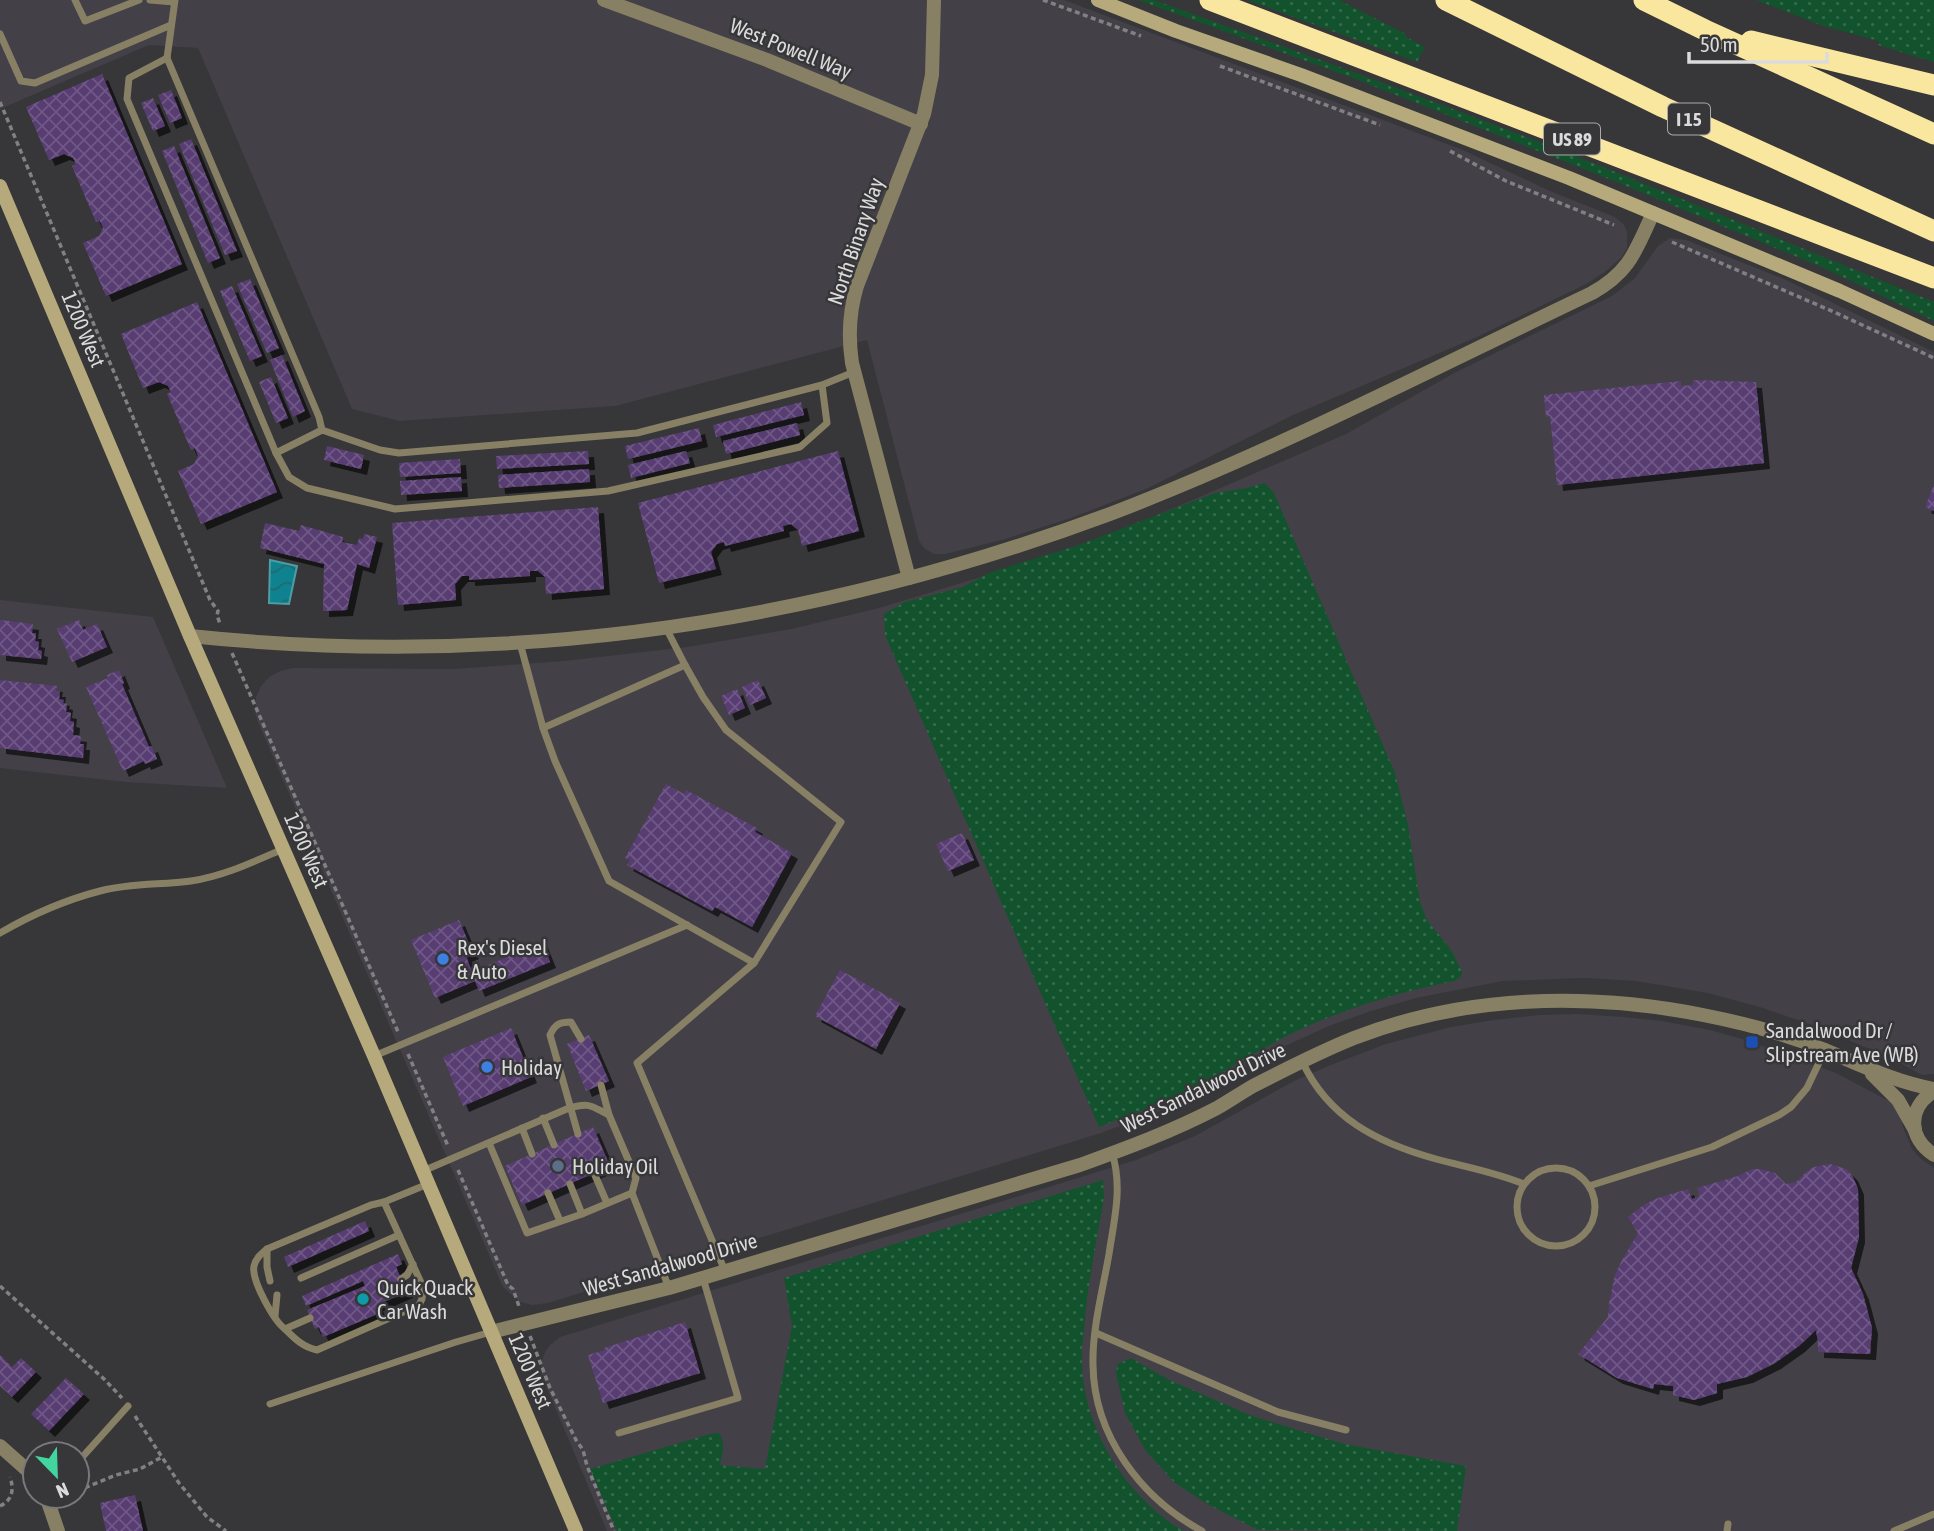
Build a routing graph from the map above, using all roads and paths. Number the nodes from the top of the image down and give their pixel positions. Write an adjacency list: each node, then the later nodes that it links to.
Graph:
1 (75, 0): 2 (lane)
2 (139, 0)
3 (150, 0): 11 (lane)
4 (604, 0): 20 (street, West Powell Way)
5 (933, 0): 20 (street, North Binary Way)
6 (1042, 0): 15 (path)
7 (1098, 0): 25 (main road)
8 (1210, 0): 29 (highway, US 89)
9 (1446, 0): 27 (highway, I 15)
10 (1644, 0): 13 (highway)
11 (174, 1): 12 (lane)
12 (171, 25): 14 (lane); 16 (lane)
13 (1705, 30): 18 (highway); 22 (highway)
14 (0, 34)
15 (1147, 38)
16 (167, 58): 34 (lane); 35 (lane)
17 (1212, 62): 21 (path)
18 (1934, 85)
19 (0, 102): 39 (path)
20 (921, 124): 32 (street, North Binary Way)
21 (1381, 125)
22 (1934, 134)
23 (1446, 149): 26 (path)
24 (0, 186): 38 (main road, 1200 West)
25 (1653, 213): 30 (main road); 36 (street)
26 (1614, 225)
27 (1934, 231)
28 (1672, 242): 31 (path)
29 (1934, 278)
30 (1934, 334)
31 (1934, 358)
32 (854, 371): 33 (lane); 36 (street, North Binary Way)
33 (822, 385): 34 (lane); 35 (lane)
34 (322, 430): 35 (lane)
35 (276, 453)
36 (909, 578): 37 (street)
37 (666, 628): 40 (street); 41 (lane)
38 (190, 636): 39 (street); 43 (main road, 1200 West)
39 (225, 639): 40 (street); 48 (path)
40 (520, 643): 42 (lane)
41 (685, 665): 42 (lane); 46 (lane)
42 (543, 728): 44 (lane)
43 (283, 849): 45 (lane); 50 (main road, 1200 West)
44 (687, 925): 46 (lane); 48 (lane)
45 (0, 933)
46 (754, 963): 81 (lane)
47 (581, 1038): 55 (lane)
48 (403, 1044): 50 (lane); 66 (path)
49 (1825, 1050): 51 (street, West Sandalwood Drive); 52 (street, West Sandalwood Drive); 71 (lane)
50 (374, 1056): 68 (main road, 1200 West)
51 (1302, 1062): 63 (street, West Sandalwood Drive); 70 (lane)
52 (1856, 1064): 54 (street, West Sandalwood Drive); 59 (street, West Sandalwood Drive)
53 (601, 1085): 56 (lane)
54 (1934, 1090): 59 (street)
55 (569, 1108): 56 (lane); 57 (lane); 60 (lane)
56 (610, 1115): 73 (lane)
57 (543, 1118): 58 (lane); 62 (lane)
58 (522, 1128): 61 (lane); 64 (lane)
59 (1914, 1130): 65 (street, West Sandalwood Drive)
60 (578, 1134)
61 (489, 1143): 66 (lane); 77 (lane)
62 (554, 1145)
63 (1112, 1153): 81 (street, West Sandalwood Drive); 93 (lane)
64 (532, 1154)
65 (1934, 1155)
66 (453, 1158): 68 (lane); 86 (path)
67 (594, 1173): 75 (lane)
68 (426, 1177): 74 (lane); 92 (main road, 1200 West)
69 (570, 1184): 76 (lane)
70 (1524, 1184): 71 (lane); 71 (lane)
71 (1589, 1186)
72 (548, 1194): 77 (lane)
73 (632, 1194): 75 (lane); 87 (lane)
74 (384, 1202): 78 (lane); 79 (lane)
75 (607, 1203): 76 (lane)
76 (582, 1214): 77 (lane)
77 (560, 1221)
78 (399, 1235): 80 (lane); 82 (lane)
79 (267, 1249): 85 (lane); 89 (lane)
80 (413, 1264): 84 (lane); 91 (lane)
81 (725, 1272): 83 (street, West Sandalwood Drive)
82 (301, 1278)
83 (703, 1278): 87 (street, West Sandalwood Drive); 98 (lane)
84 (401, 1279)
85 (271, 1280)
86 (513, 1289)
87 (670, 1289): 92 (street, West Sandalwood Drive)
88 (277, 1296): 89 (lane)
89 (275, 1316): 91 (lane)
90 (310, 1318): 91 (lane)
91 (285, 1329)
92 (491, 1332): 95 (lane); 109 (main road, 1200 West)
93 (1096, 1333): 97 (lane); 111 (lane)
94 (541, 1368): 110 (path)
95 (270, 1404)
96 (128, 1406): 100 (lane)
97 (1346, 1430)
98 (619, 1433)
99 (0, 1446): 102 (street)
100 (91, 1447)
101 (162, 1457): 104 (path)
102 (21, 1465)
103 (10, 1477): 105 (path)
104 (91, 1485)
105 (0, 1506)
106 (51, 1510): 108 (street)
107 (1934, 1514): 112 (lane)
108 (58, 1531)
109 (576, 1531)
110 (614, 1531)
111 (1202, 1531)
112 (1894, 1531)

